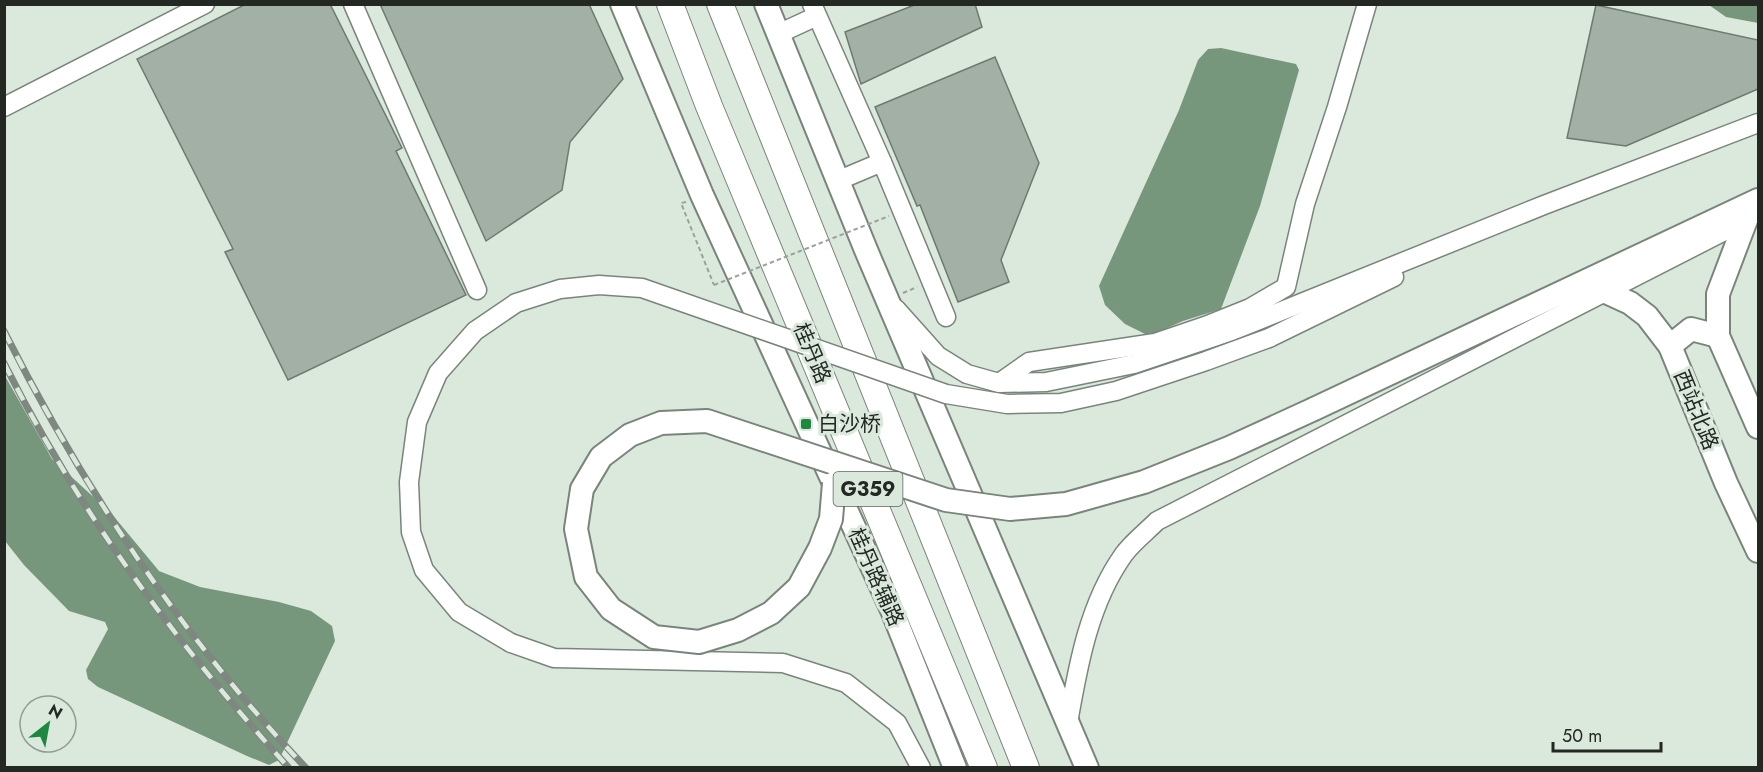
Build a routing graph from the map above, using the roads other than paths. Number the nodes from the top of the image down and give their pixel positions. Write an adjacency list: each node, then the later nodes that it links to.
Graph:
1 (205, 4): 10 (street)
2 (353, 4): 17 (street)
3 (622, 4): 25 (main road, 桂丹路辅路)
4 (670, 4): 30 (highway, 桂丹路 / G359)
5 (720, 4): 31 (highway, G359)
6 (766, 4): 9 (main road)
7 (1367, 4): 23 (street)
8 (814, 10): 9 (street); 12 (street)
9 (778, 34): 13 (main road)
10 (4, 107)
11 (1758, 123): 15 (street)
12 (882, 162): 13 (street); 20 (street)
13 (837, 180): 19 (main road)
14 (1758, 200): 25 (main road, bridge)
15 (1544, 205): 23 (street); 28 (street, bridge)
16 (1752, 215): 18 (street); 21 (main road)
17 (477, 290)
18 (1606, 292): 22 (main road, 西站北路); 27 (street)
19 (887, 299): 23 (street); 27 (main road)
20 (946, 318)
21 (1718, 336): 22 (main road); 24 (main road)
22 (1670, 346): 26 (main road, 西站北路)
23 (999, 383)
24 (1758, 428)
25 (834, 483): 29 (main road, 桂丹路辅路)
26 (1758, 551)
27 (1068, 723): 32 (main road)
28 (921, 768)
29 (955, 768)
30 (984, 768)
31 (1026, 768)
32 (1087, 768)

